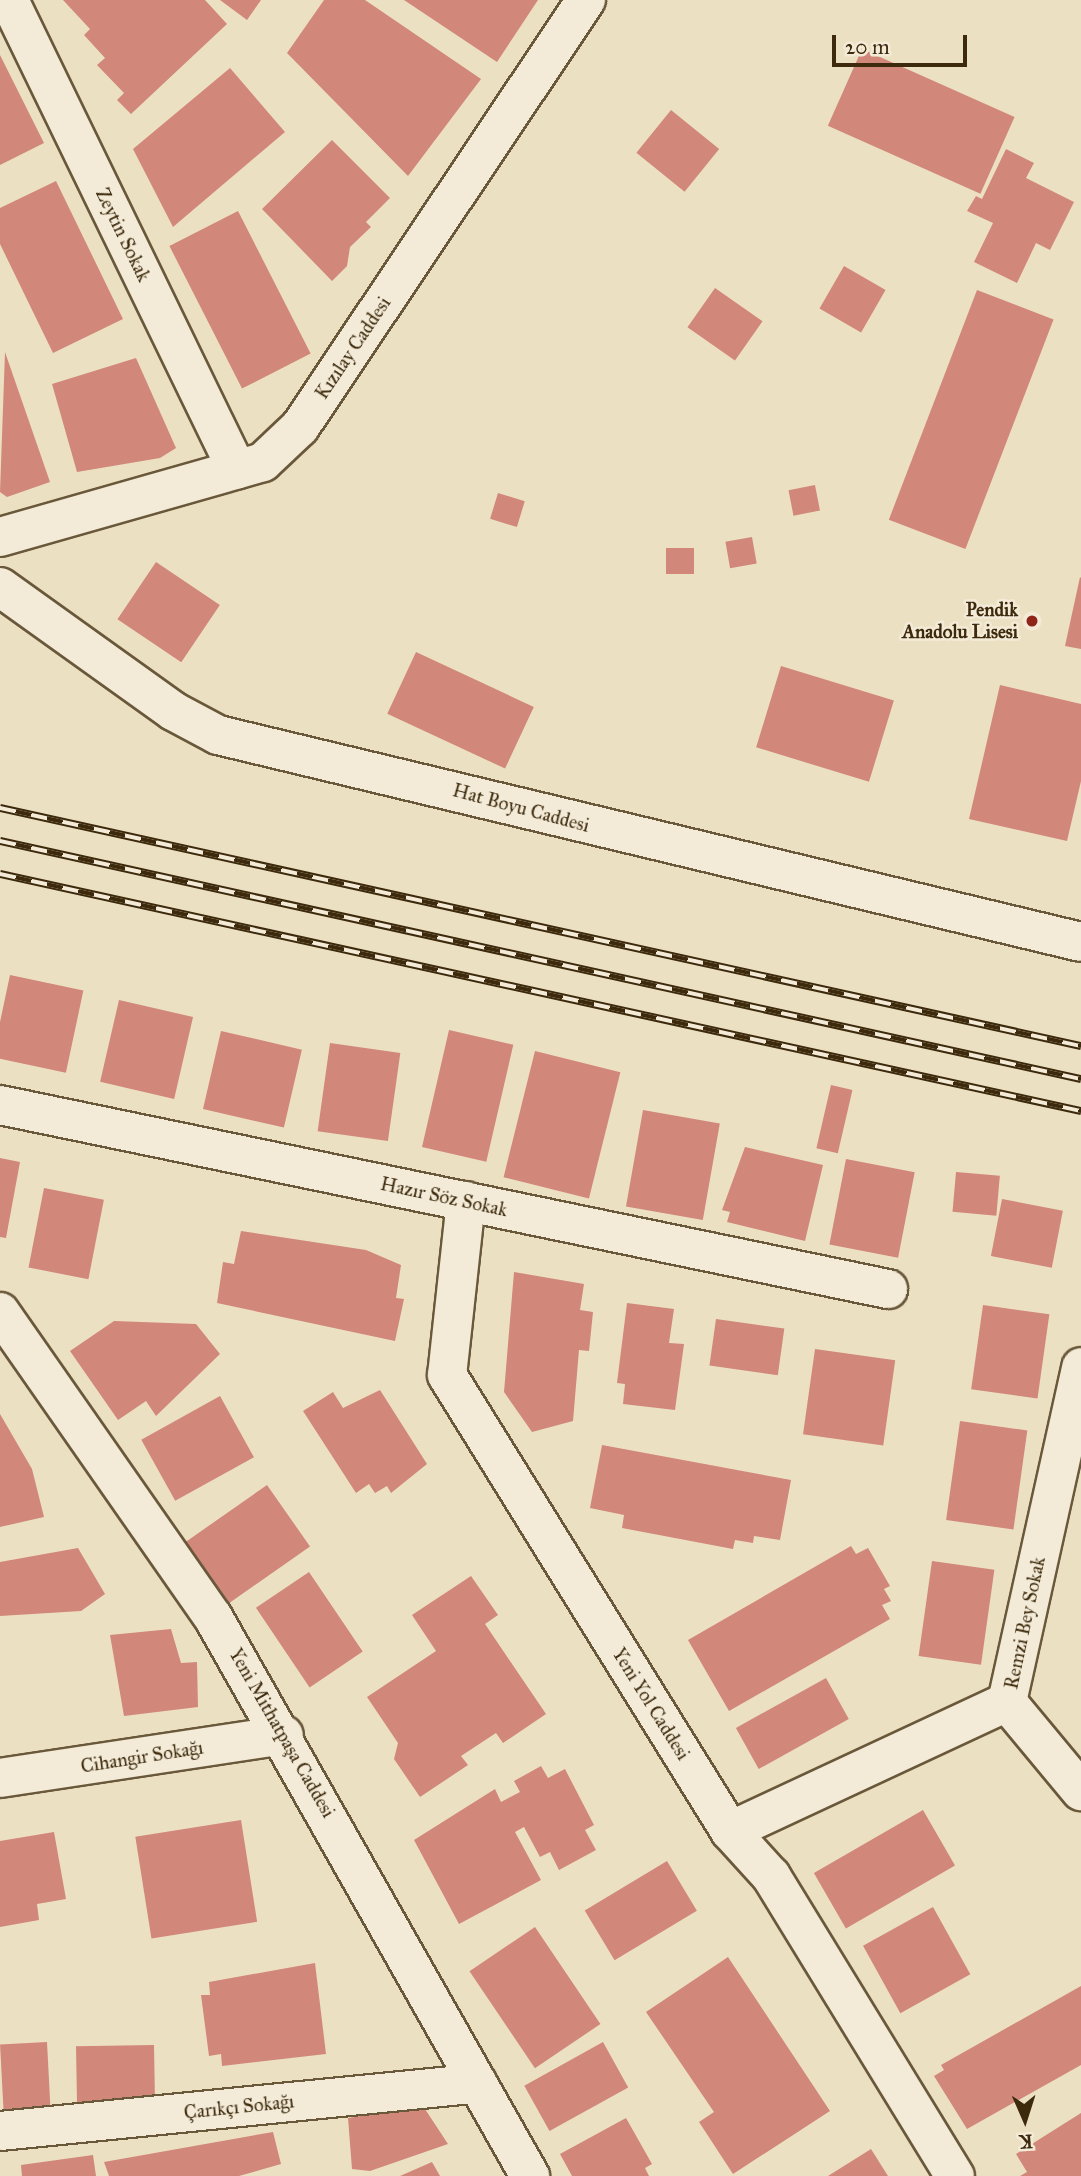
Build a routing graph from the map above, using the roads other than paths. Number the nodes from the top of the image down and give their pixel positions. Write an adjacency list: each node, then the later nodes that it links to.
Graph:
1 (9, 0): 3 (street, Zeytin Sokak)
2 (586, 0): 3 (street, Kızılay Caddesi)
3 (237, 470): 4 (street, Kızılay Caddesi)
4 (0, 537)
5 (0, 587): 6 (street, Hat Boyu Caddesi)
6 (1081, 942)
7 (0, 1105): 8 (street, Hazır Söz Sokak)
8 (466, 1201): 9 (street, Hazır Söz Sokak); 16 (street, Yeni Yol Caddesi)
9 (888, 1289)
10 (0, 1312): 13 (street, Yeni Mithatpaşa Caddesi)
11 (1081, 1367): 12 (street, Remzi Bey Sokak)
12 (1007, 1702): 15 (street); 16 (street, Remzi Bey Sokak)
13 (284, 1735): 14 (street, Cihangir Sokağı); 17 (street, Yeni Mithatpaşa Caddesi)
14 (0, 1778)
15 (1081, 1791)
16 (730, 1831): 20 (street, Yeni Yol Caddesi)
17 (478, 2083): 18 (street, Çarıkçı Sokağı); 19 (street, Yeni Mithatpaşa Caddesi)
18 (0, 2131)
19 (530, 2176)
20 (955, 2176)

